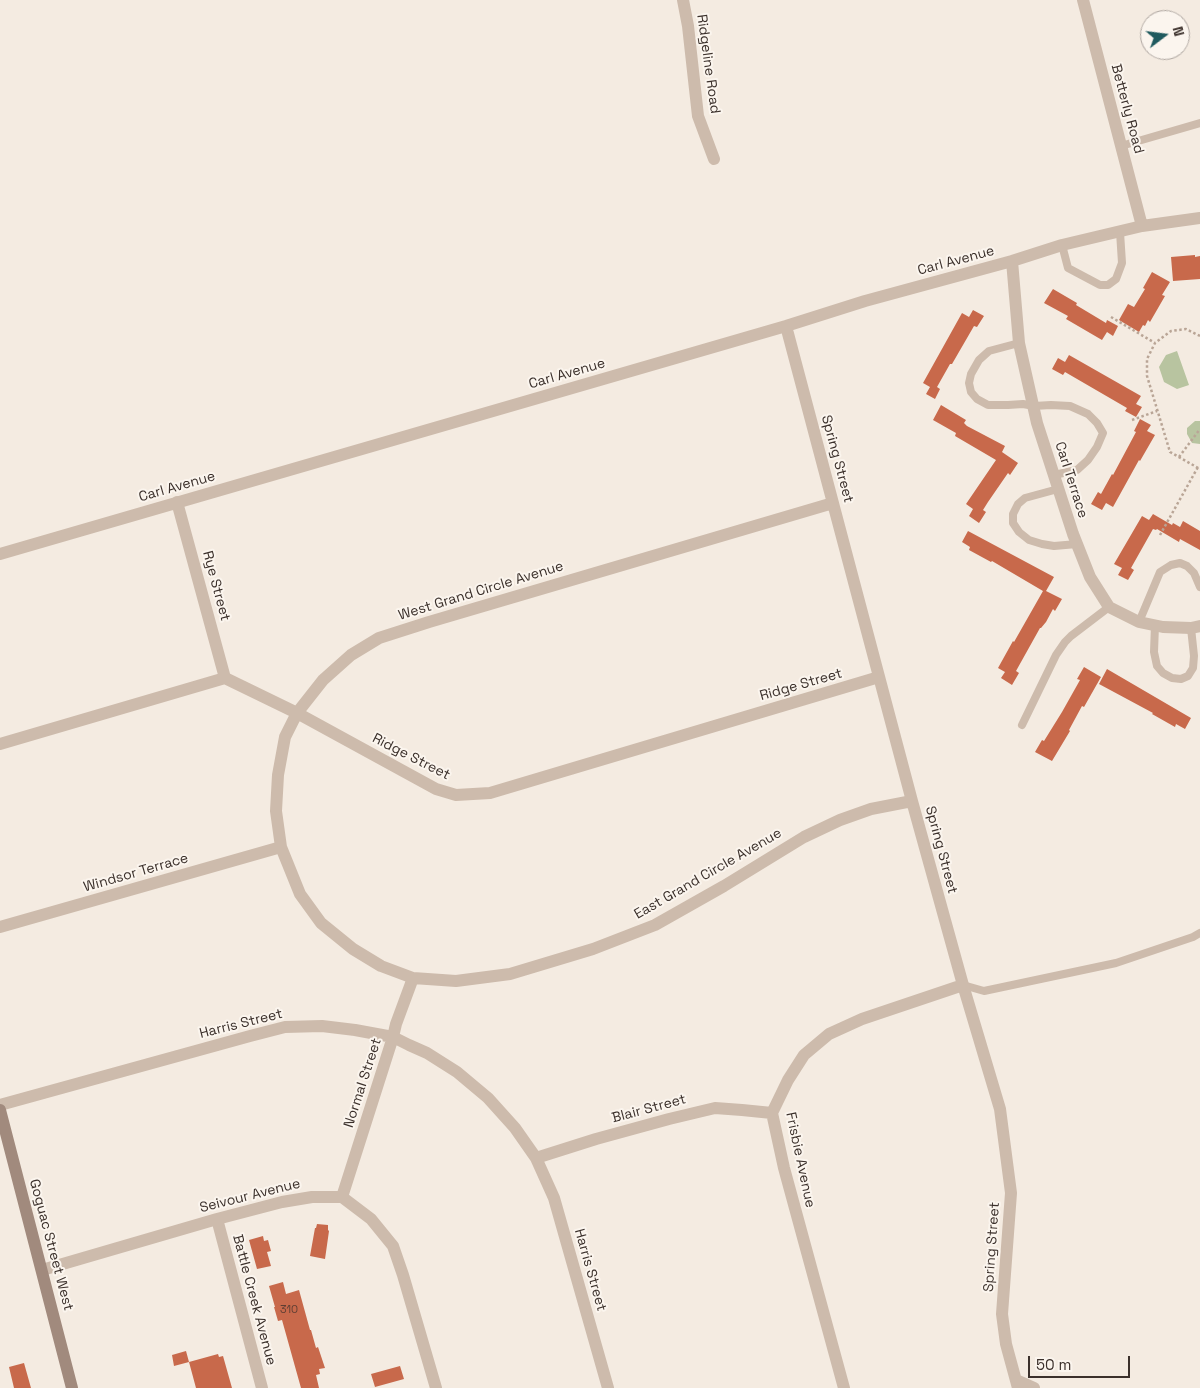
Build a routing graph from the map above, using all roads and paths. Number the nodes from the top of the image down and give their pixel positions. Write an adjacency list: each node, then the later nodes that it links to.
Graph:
1 (683, 0): 5 (street, Ridgeline Road)
2 (1083, 0): 4 (street, Betterly Road)
3 (1200, 123): 4 (lane)
4 (1121, 146): 7 (street, Betterly Road)
5 (714, 159)
6 (1200, 218): 7 (street, Carl Avenue)
7 (1142, 226): 8 (street, Carl Avenue)
8 (1120, 232): 9 (street, Carl Avenue); 9 (lane)
9 (1062, 245): 10 (street, Carl Avenue)
10 (1012, 261): 12 (street, Carl Avenue); 14 (street, Carl Terrace)
11 (1111, 317): 15 (path)
12 (786, 326): 24 (street, Carl Avenue); 25 (street, Spring Street)
13 (1199, 334): 15 (path)
14 (1019, 343): 16 (street, Carl Terrace); 16 (lane)
15 (1155, 343): 17 (path)
16 (1034, 406): 22 (street, Carl Terrace); 22 (lane)
17 (1158, 411): 18 (path); 20 (path)
18 (1132, 420)
19 (1200, 429): 20 (path)
20 (1179, 456): 21 (path)
21 (1199, 468): 26 (path)
22 (1054, 475): 23 (street, Carl Terrace)
23 (1058, 489): 27 (street, Carl Terrace); 27 (lane)
24 (177, 502): 28 (street, Carl Avenue); 35 (street, Rye Street)
25 (832, 503): 34 (street, Spring Street); 36 (street, West Grand Circle Avenue)
26 (1160, 535)
27 (1077, 544): 30 (street, Carl Terrace)
28 (0, 554)
29 (1200, 587): 31 (lane)
30 (1108, 607): 31 (street); 37 (lane)
31 (1139, 622): 32 (street)
32 (1155, 626): 33 (street); 33 (lane)
33 (1196, 627)
34 (879, 677): 36 (street, Ridge Street); 39 (street, Spring Street)
35 (225, 678): 36 (street, Ridge Street); 38 (street)
36 (297, 714): 40 (street, West Grand Circle Avenue)
37 (1022, 725)
38 (0, 744)
39 (912, 802): 43 (street, East Grand Circle Avenue); 44 (street, Spring Street)
40 (281, 847): 41 (street, Windsor Terrace); 43 (street, East Grand Circle Avenue)
41 (0, 927)
42 (1200, 933): 44 (lane)
43 (413, 978): 45 (street, Normal Street)
44 (963, 985): 48 (street, Frisbie Avenue); 53 (street, Spring Street)
45 (394, 1037): 46 (street, Harris Street); 49 (street, Harris Street); 50 (street, Normal Street)
46 (0, 1105)
47 (0, 1110): 52 (street, Goguac Street West)
48 (772, 1114): 49 (street, Blair Street); 58 (street, Frisbie Avenue)
49 (536, 1158): 57 (street, Harris Street)
50 (342, 1197): 51 (street, Seivour Avenue); 56 (street)
51 (217, 1219): 52 (street, Seivour Avenue); 55 (street, Battle Creek Avenue)
52 (42, 1270): 54 (street, Goguac Street West)
53 (1017, 1384): 59 (street)
54 (72, 1388)
55 (262, 1388)
56 (436, 1388)
57 (608, 1388)
58 (844, 1388)
59 (1034, 1388)

